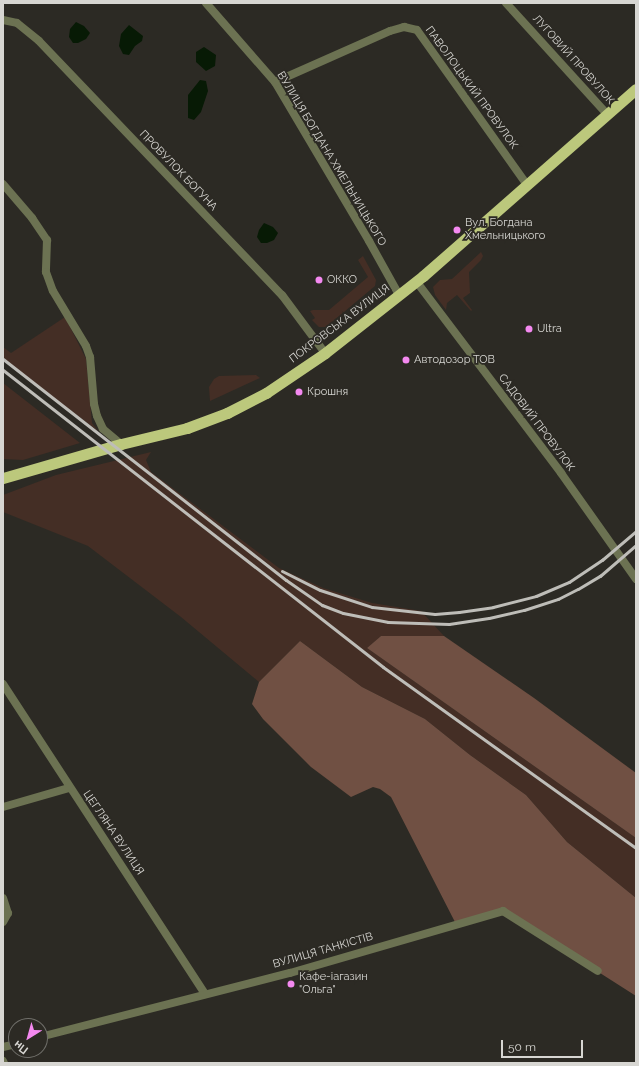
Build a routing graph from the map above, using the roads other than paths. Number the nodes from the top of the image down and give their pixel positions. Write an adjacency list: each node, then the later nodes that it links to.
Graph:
1 (206, 3): 4 (street, ВУЛИЦЯ БОГДАНА ХМЕЛЬНИЦЬКОГО)
2 (506, 3): 6 (street, ЛУГОВИЙ ПРОВУЛОК)
3 (3, 20): 11 (street, ПРОВУЛОК БОГУНА)
4 (275, 82): 8 (street, ПАВОЛОЦЬКИЙ ПРОВУЛОК); 10 (street, ВУЛИЦЯ БОГДАНА ХМЕЛЬНИЦЬКОГО)
5 (636, 89): 6 (highway, ПОКРОВСЬКА ВУЛИЦЯ)
6 (608, 115): 8 (highway, ПОКРОВСЬКА ВУЛИЦЯ)
7 (3, 184): 12 (street)
8 (528, 185): 9 (highway, ПОКРОВСЬКА ВУЛИЦЯ)
9 (416, 281): 10 (highway, ПОКРОВСЬКА ВУЛИЦЯ); 14 (street, САДОВИЙ ПРОВУЛОК)
10 (399, 295): 11 (highway, ПОКРОВСЬКА ВУЛИЦЯ)
11 (325, 353): 12 (highway, ПОКРОВСЬКА ВУЛИЦЯ)
12 (121, 444): 13 (highway, ПОКРОВСЬКА ВУЛИЦЯ)
13 (3, 478)
14 (636, 579)
15 (3, 684): 16 (street, ЦЕГЛЯНА ВУЛИЦЯ)
16 (69, 788): 17 (street); 21 (street, ЦЕГЛЯНА ВУЛИЦЯ)
17 (3, 807)
18 (3, 898): 19 (street)
19 (3, 922)
20 (598, 971): 21 (street, ВУЛИЦЯ ТАНКІСТІВ)
21 (205, 994): 22 (street, ВУЛИЦЯ ТАНКІСТІВ)
22 (48, 1035)

